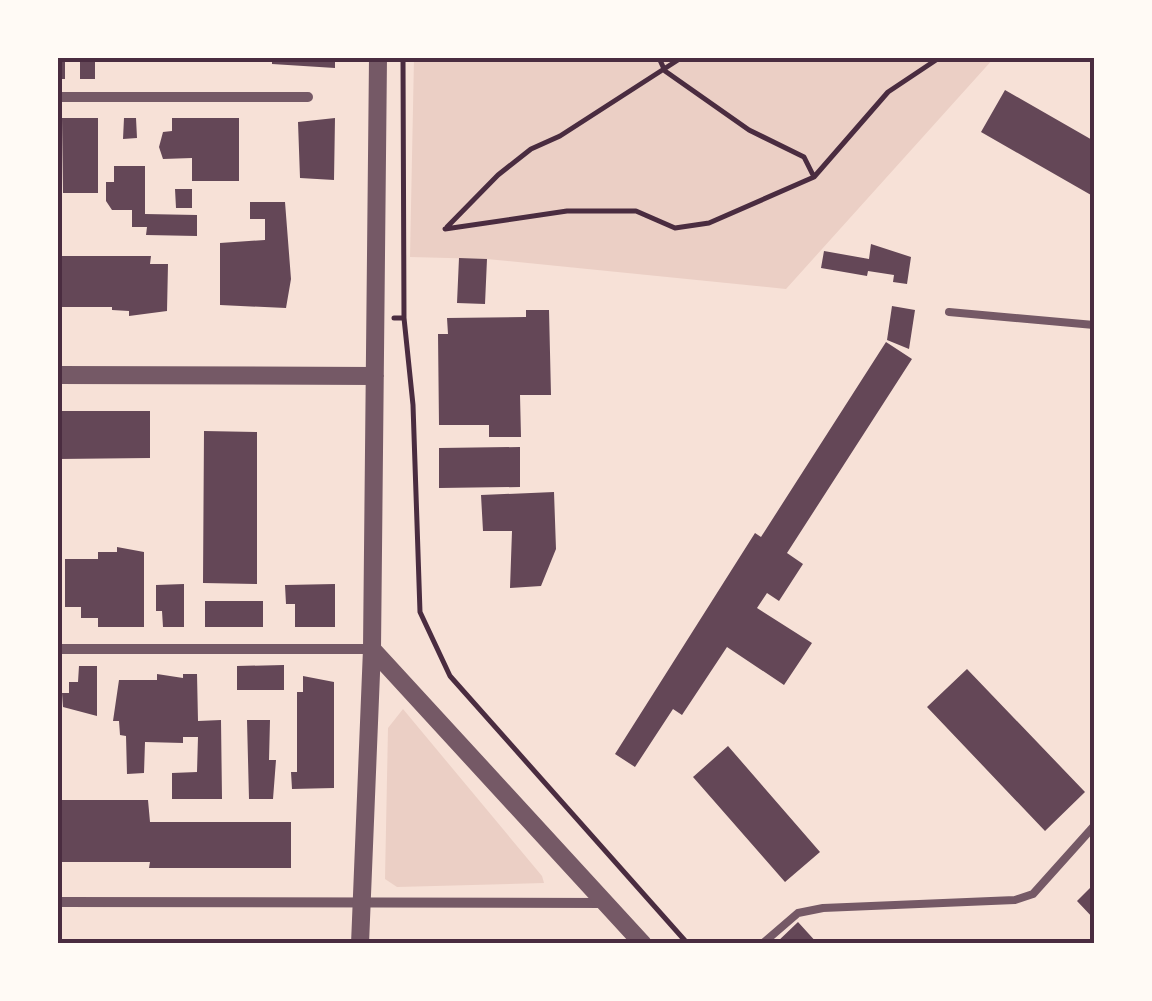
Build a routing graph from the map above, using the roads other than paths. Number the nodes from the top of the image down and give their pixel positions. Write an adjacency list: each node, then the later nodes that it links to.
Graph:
1 (378, 58): 7 (street)
2 (58, 98): 3 (street)
3 (308, 98)
4 (948, 312): 5 (lane)
5 (1094, 325)
6 (58, 375): 7 (street)
7 (376, 376): 9 (street)
8 (58, 649): 9 (street)
9 (372, 649): 12 (street); 13 (street)
10 (1094, 826): 16 (lane)
11 (58, 902): 12 (street)
12 (360, 902): 13 (street); 14 (street)
13 (608, 903): 15 (street)
14 (360, 944)
15 (644, 944)
16 (762, 944)

